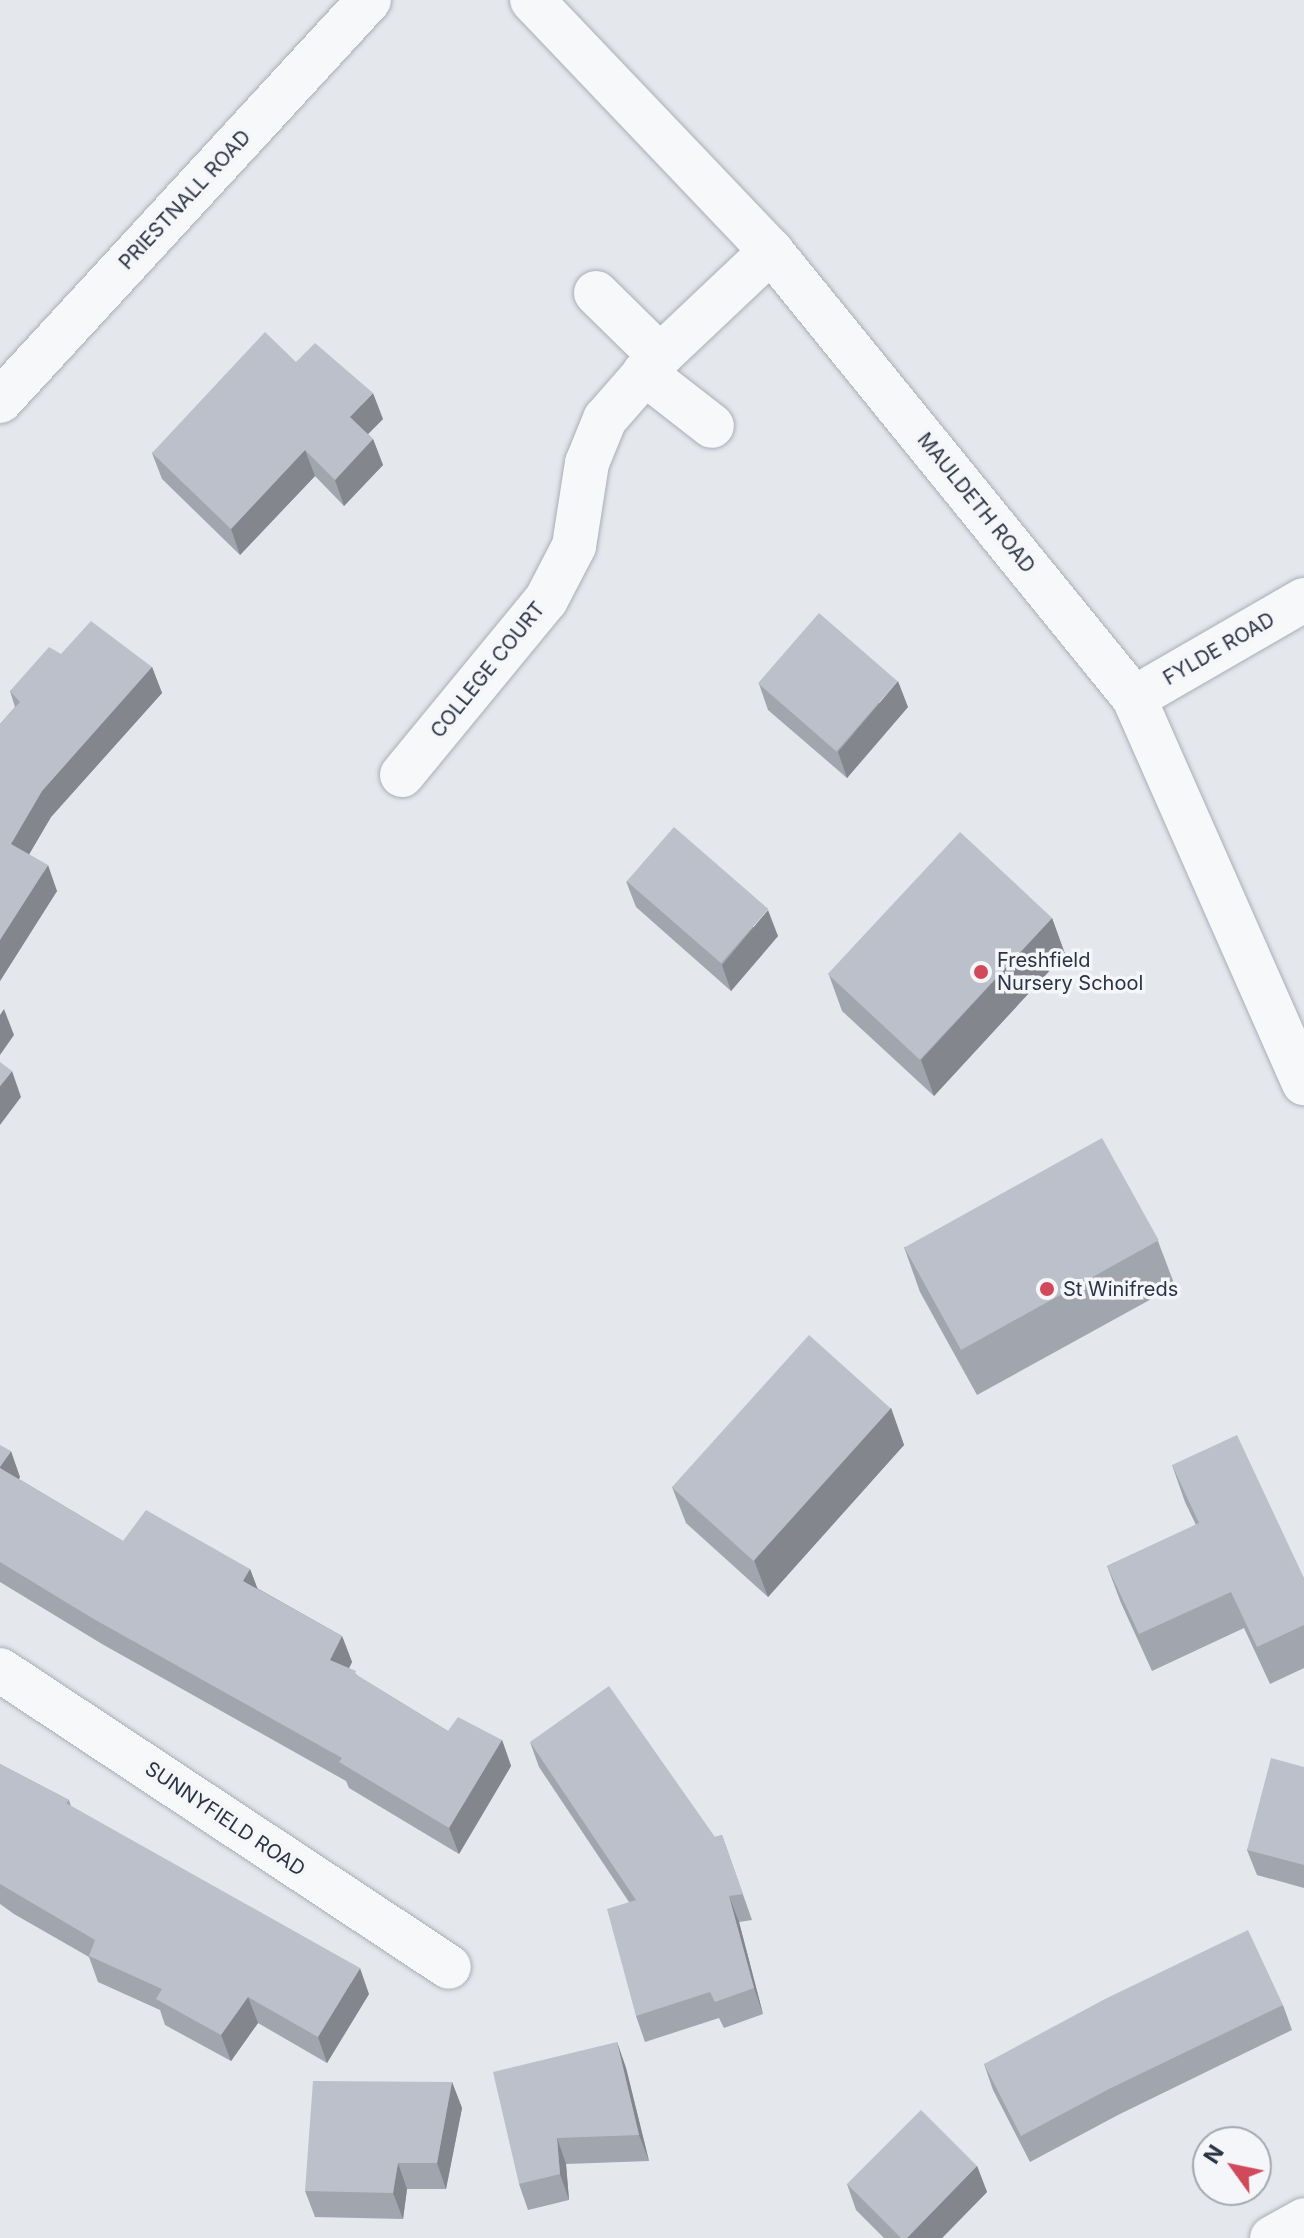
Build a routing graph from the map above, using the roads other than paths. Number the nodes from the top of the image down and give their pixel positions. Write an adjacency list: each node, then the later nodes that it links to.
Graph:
1 (369, 0): 6 (street, PRIESTNALL ROAD)
2 (532, 0): 3 (street, MAULDETH ROAD)
3 (771, 251): 5 (street, COLLEGE COURT); 9 (street, MAULDETH ROAD)
4 (596, 293): 5 (street)
5 (652, 364): 7 (street); 10 (street, COLLEGE COURT)
6 (0, 401)
7 (712, 426)
8 (1304, 600): 9 (street, FYLDE ROAD)
9 (1134, 698): 11 (street, MAULDETH ROAD)
10 (402, 775)
11 (1304, 1083)
12 (0, 1670): 13 (street, SUNNYFIELD ROAD)
13 (449, 1967)
14 (1304, 2220): 15 (street)
15 (1272, 2238)

